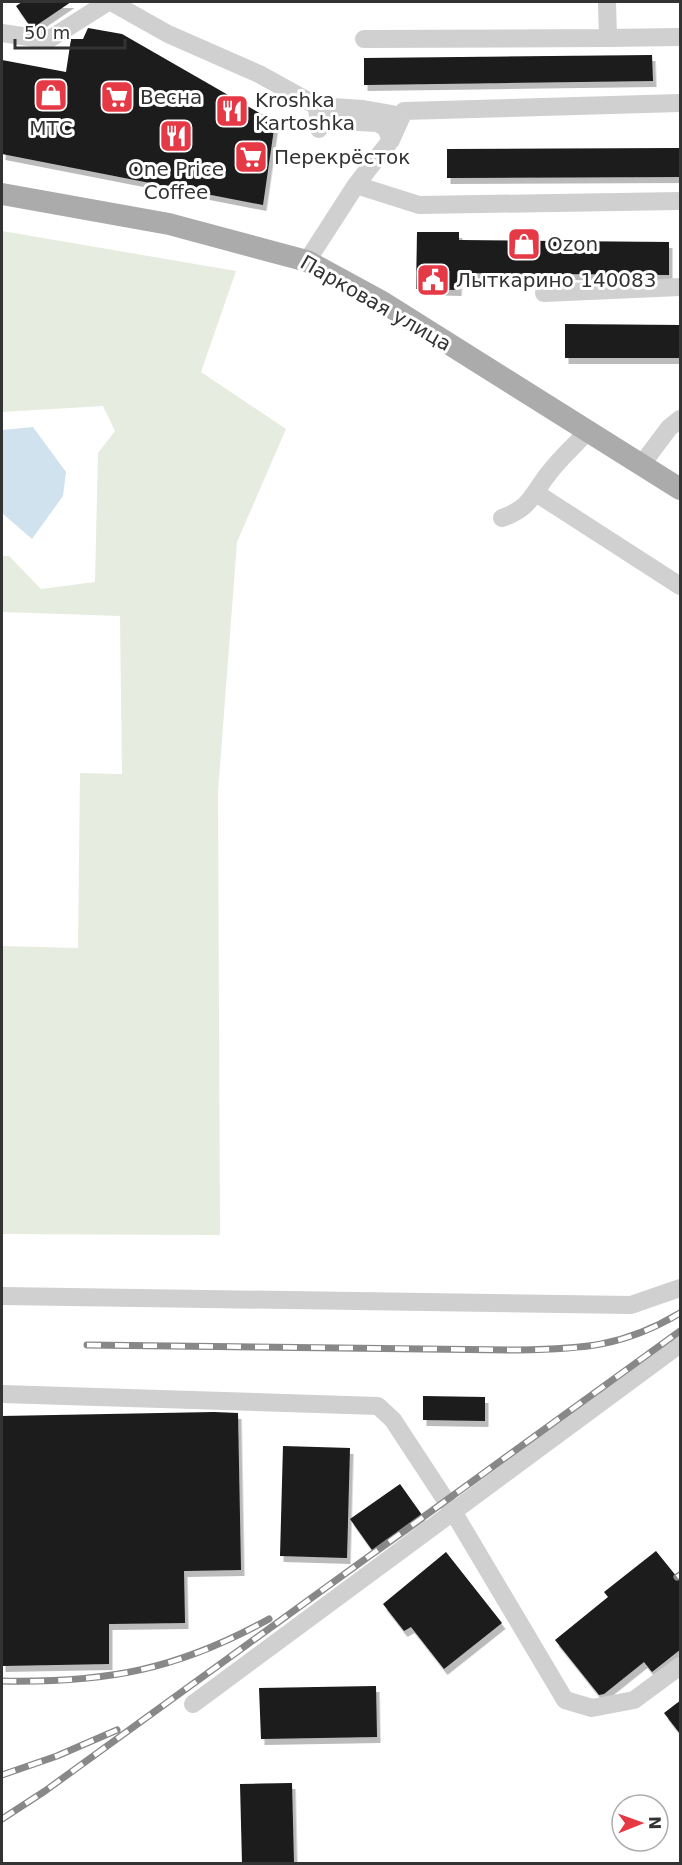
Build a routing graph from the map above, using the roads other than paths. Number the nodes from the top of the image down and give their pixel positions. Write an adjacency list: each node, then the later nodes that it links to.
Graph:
1 (110, 2): 3 (street); 8 (street)
2 (607, 2): 5 (street)
3 (2, 33)
4 (681, 37): 5 (street)
5 (608, 38): 6 (street)
6 (364, 39)
7 (681, 103): 9 (street)
8 (316, 106): 9 (street); 10 (street); 11 (street)
9 (399, 118): 11 (street)
10 (319, 129)
11 (391, 140): 12 (street)
12 (356, 185): 14 (street); 15 (street)
13 (2, 194): 15 (main road, Парковая улица)
14 (681, 201)
15 (307, 261): 19 (main road, Парковая улица)
16 (681, 287): 17 (street)
17 (544, 293)
18 (681, 419): 20 (street)
19 (588, 431): 20 (main road, Парковая улица); 22 (street)
20 (642, 464): 21 (main road, Парковая улица)
21 (681, 489)
22 (536, 493): 23 (street); 24 (street)
23 (502, 518)
24 (681, 586)
25 (681, 1288): 26 (street)
26 (2, 1296)
27 (681, 1344): 29 (street)
28 (2, 1394): 29 (street)
29 (454, 1514): 30 (street); 31 (street)
30 (681, 1666)
31 (193, 1704)

